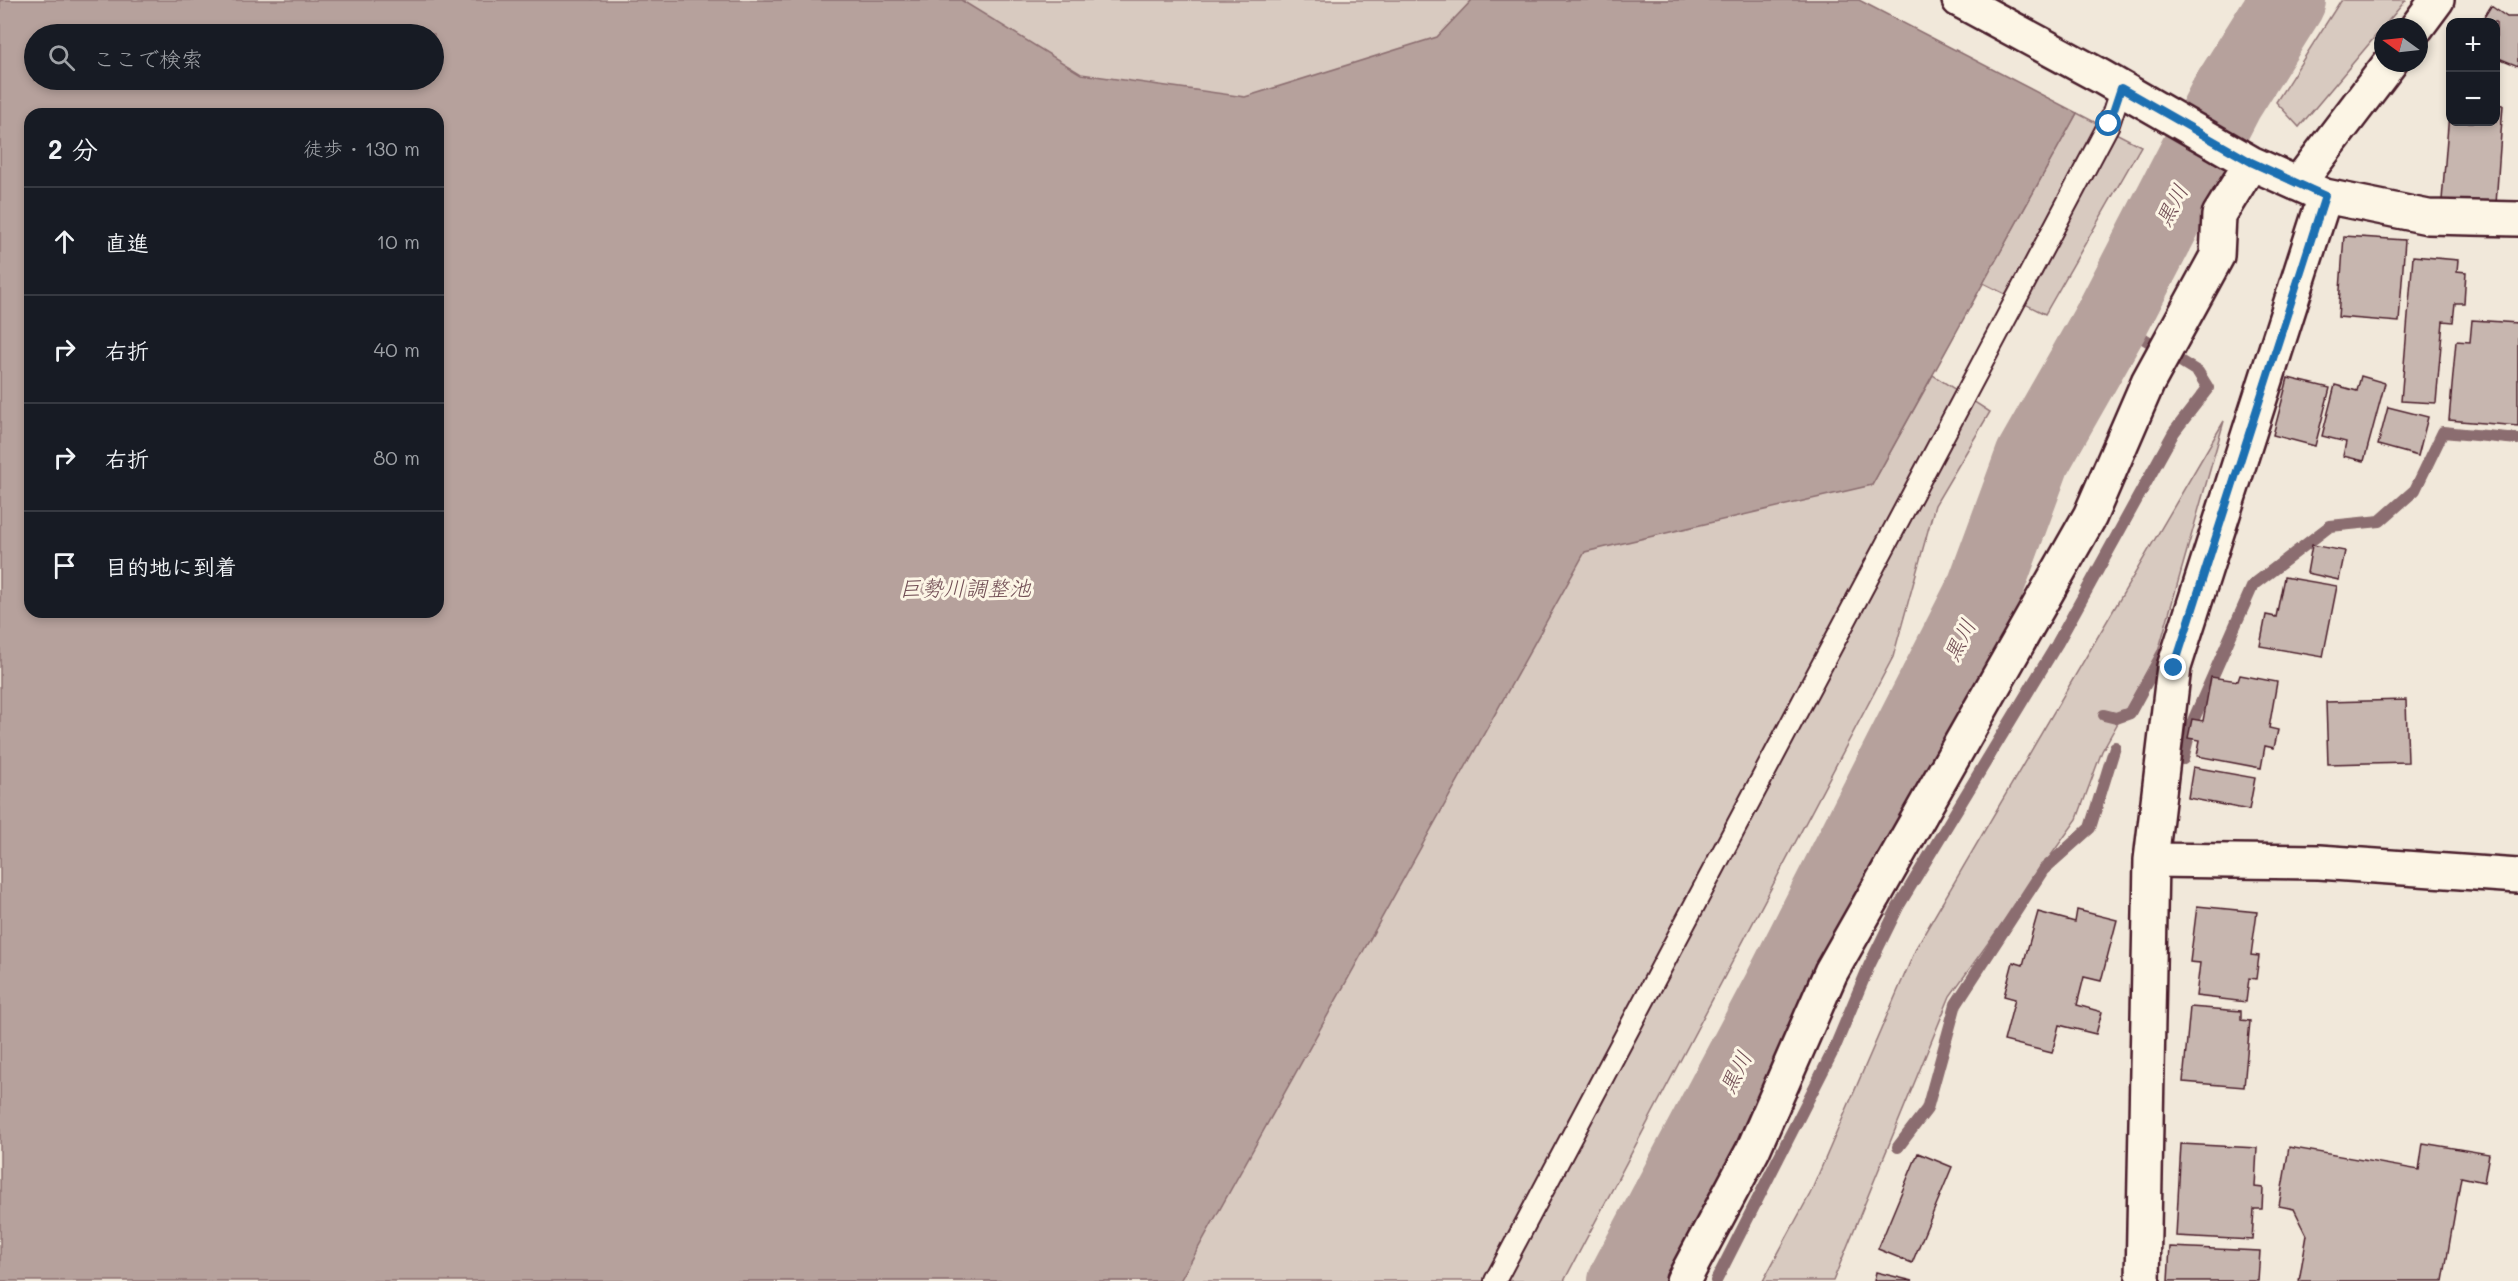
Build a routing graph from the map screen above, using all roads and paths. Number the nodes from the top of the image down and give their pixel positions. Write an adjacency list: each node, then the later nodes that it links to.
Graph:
1 (1959, 0): 5 (street)
2 (2437, 0): 3 (street)
3 (2424, 18)
4 (2384, 72): 7 (street)
5 (2121, 88): 6 (street); 11 (lane)
6 (2251, 162): 7 (street); 12 (street)
7 (2312, 190): 8 (street); 9 (street)
8 (2518, 219)
9 (2151, 860): 10 (street); 13 (street)
10 (2518, 876)
11 (1495, 1281)
12 (1683, 1281)
13 (2143, 1281)

